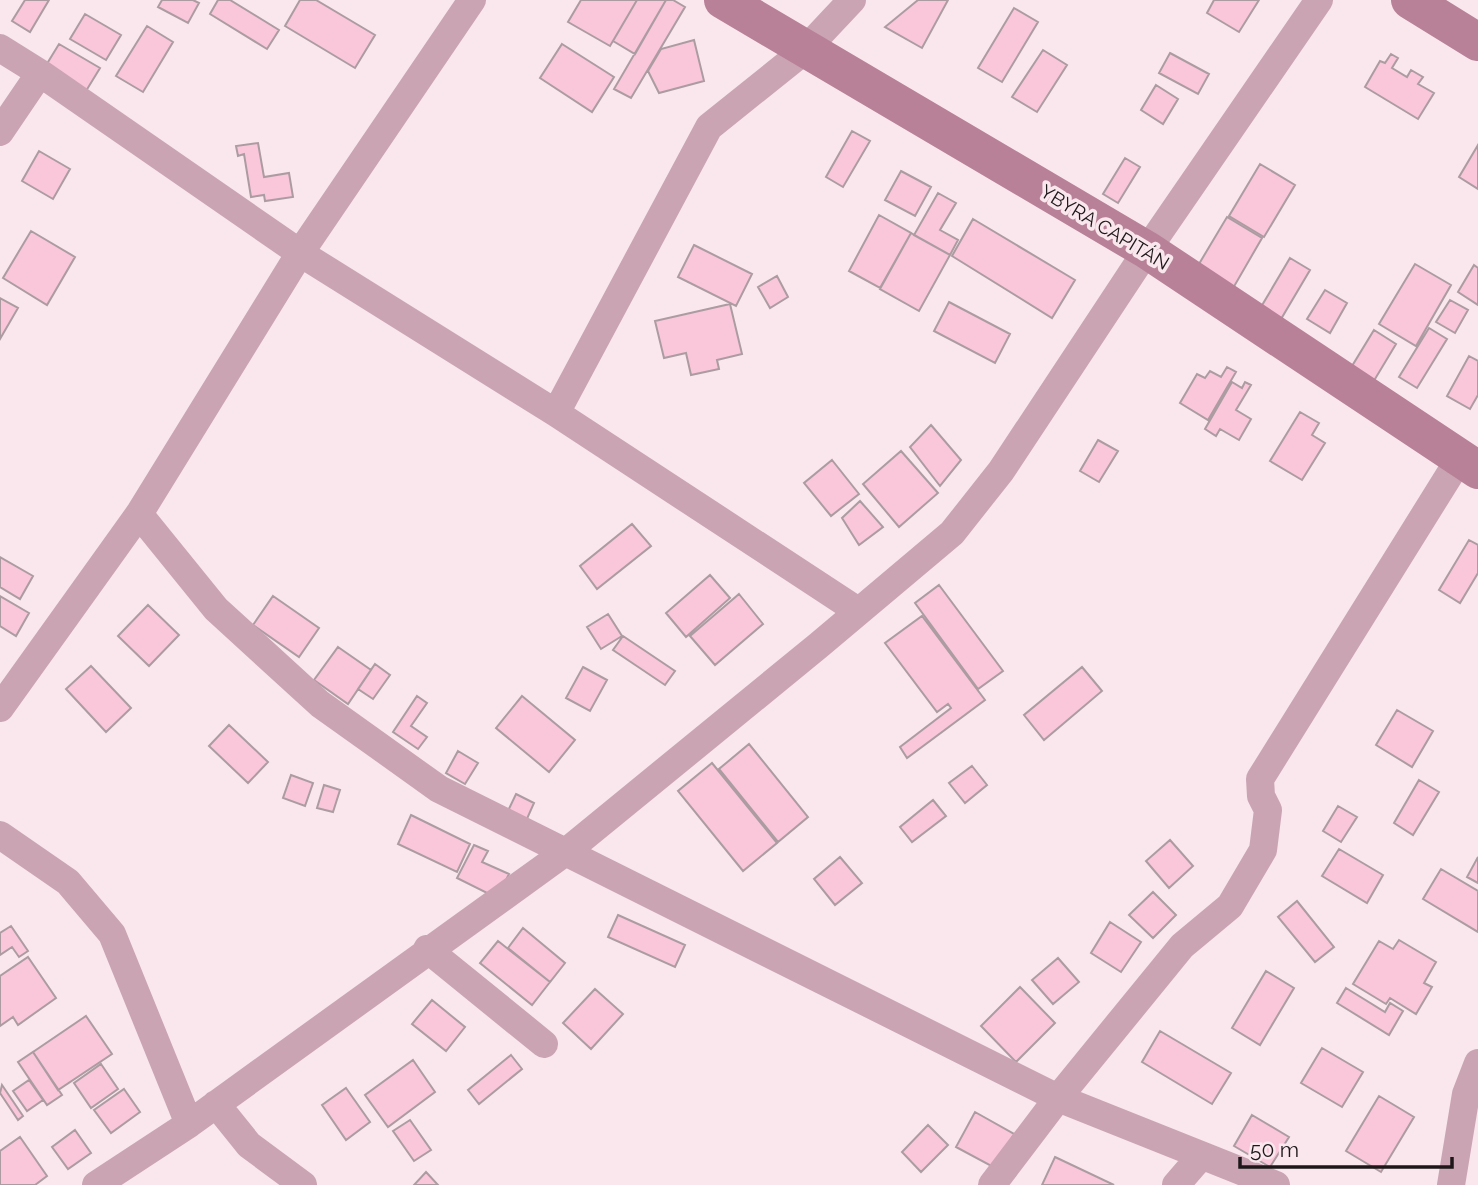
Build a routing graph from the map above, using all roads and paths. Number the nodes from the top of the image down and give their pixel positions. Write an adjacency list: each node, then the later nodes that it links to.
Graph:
1 (472, 0): 12 (street)
2 (723, 0): 8 (street, YBYRA CAPITÁN)
3 (852, 0): 8 (street)
4 (1319, 0): 11 (street)
5 (1410, 0): 6 (street)
6 (1478, 42)
7 (0, 48): 9 (street)
8 (805, 50): 11 (street, YBYRA CAPITÁN); 13 (street)
9 (40, 73): 10 (street); 12 (street)
10 (0, 132)
11 (1147, 250): 14 (street, YBYRA CAPITÁN); 16 (street)
12 (300, 253): 13 (street); 15 (street)
13 (556, 413): 16 (street)
14 (1469, 464): 23 (street)
15 (139, 514): 17 (street); 19 (street)
16 (858, 611): 19 (street)
17 (0, 708)
18 (0, 835): 25 (street)
19 (567, 851): 20 (street); 23 (street)
20 (427, 949): 21 (street); 24 (street)
21 (544, 1044)
22 (1478, 1063): 32 (street)
23 (1058, 1098): 26 (street); 29 (street)
24 (216, 1104): 25 (street); 28 (street)
25 (189, 1124): 27 (street)
26 (1201, 1156): 30 (street); 31 (street)
27 (96, 1185)
28 (303, 1185)
29 (992, 1185)
30 (1176, 1185)
31 (1276, 1185)
32 (1451, 1185)

